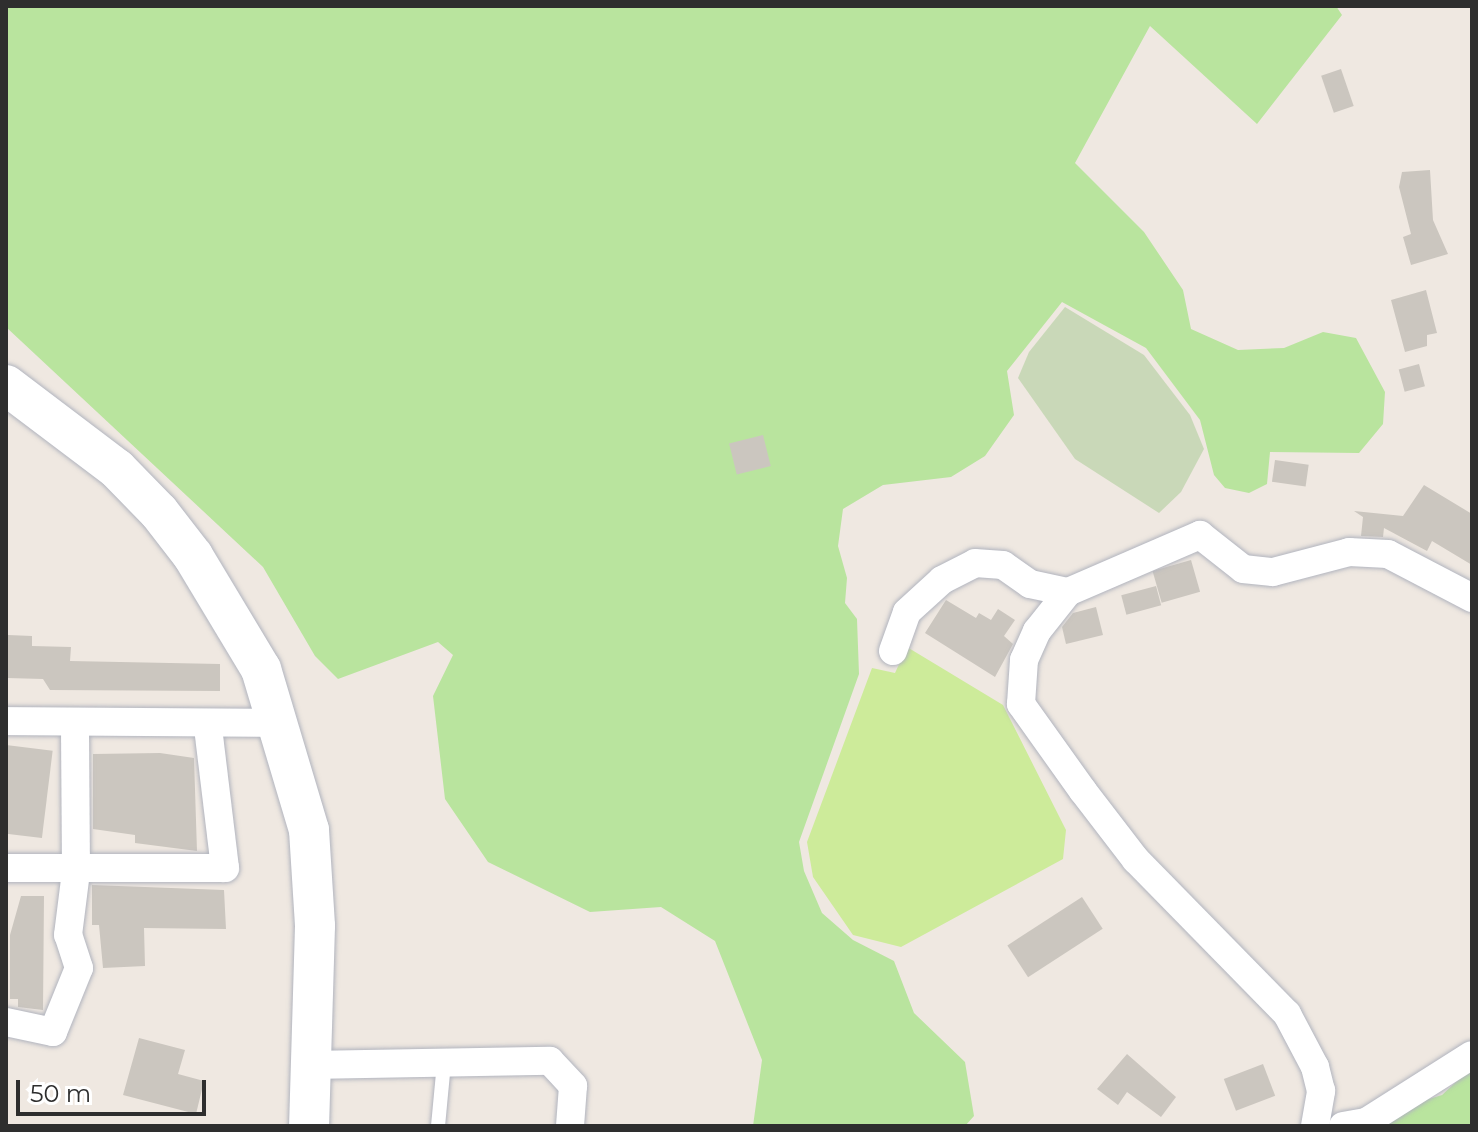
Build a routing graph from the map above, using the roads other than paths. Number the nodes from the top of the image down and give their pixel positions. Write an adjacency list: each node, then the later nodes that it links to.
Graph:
1 (6, 385): 6 (street)
2 (1068, 592): 3 (street); 4 (street); 18 (street)
3 (1472, 598)
4 (893, 651)
5 (6, 721): 7 (street)
6 (281, 723): 8 (street); 14 (street)
7 (75, 724): 8 (street); 10 (street)
8 (208, 727): 10 (street)
9 (6, 868): 10 (street)
10 (76, 872): 11 (street)
11 (6, 1022)
12 (1472, 1055): 19 (street)
13 (444, 1063): 14 (street); 16 (lane); 17 (street)
14 (309, 1065): 15 (street)
15 (309, 1126)
16 (438, 1126)
17 (570, 1126)
18 (1315, 1126)
19 (1343, 1126)

